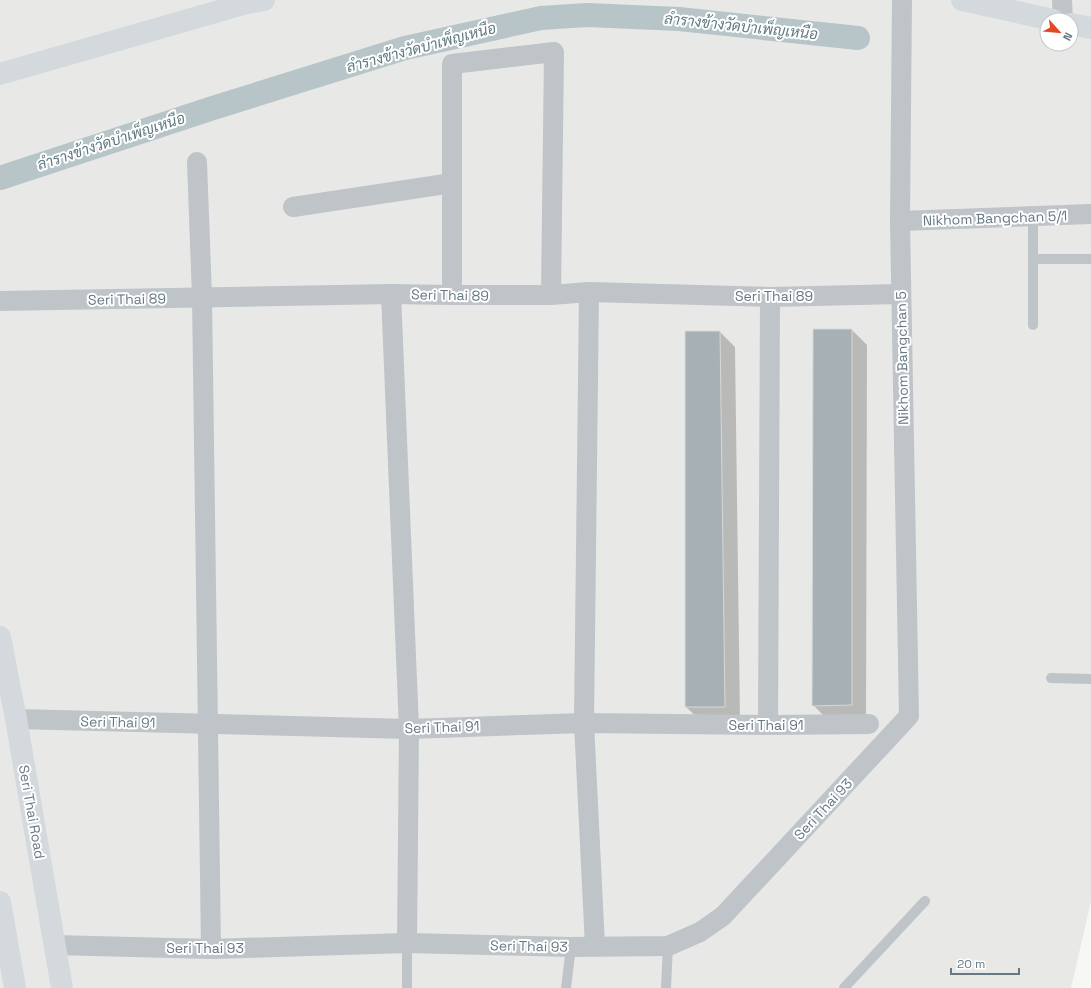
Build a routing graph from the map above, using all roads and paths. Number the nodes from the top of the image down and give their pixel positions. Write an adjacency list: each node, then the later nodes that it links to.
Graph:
1 (264, 0): 9 (main road)
2 (902, 0): 15 (street, Nikhom Bangchan 5)
3 (962, 0): 6 (main road)
4 (1062, 0): 5 (street)
5 (1063, 12)
6 (1039, 17)
7 (1079, 26): 8 (main road)
8 (1091, 28)
9 (0, 74)
10 (197, 162): 24 (street)
11 (452, 183): 12 (street); 21 (street); 22 (street)
12 (292, 207)
13 (1091, 214): 14 (street, Nikhom Bangchan 5/1)
14 (1033, 216): 15 (street, Nikhom Bangchan 5/1); 17 (lane)
15 (900, 222): 20 (street, Nikhom Bangchan 5)
16 (1091, 258): 17 (lane)
17 (1033, 259): 26 (lane)
18 (589, 292): 22 (street, Seri Thai 89); 23 (street, Seri Thai 89); 32 (street)
19 (391, 294): 21 (street, Seri Thai 89); 24 (street, Seri Thai 89); 36 (street)
20 (901, 294): 23 (street, Seri Thai 89); 30 (street, Nikhom Bangchan 5)
21 (452, 295): 22 (street, Seri Thai 89)
22 (551, 295)
23 (770, 297): 35 (street)
24 (202, 298): 25 (street, Seri Thai 89); 33 (street)
25 (0, 301)
26 (1033, 325)
27 (0, 637): 31 (main road, Seri Thai Road)
28 (1051, 678): 29 (lane)
29 (1091, 679)
30 (909, 716): 43 (street, Seri Thai 93)
31 (16, 719): 33 (street, Seri Thai 91); 41 (main road, Seri Thai Road)
32 (584, 723): 35 (street, Seri Thai 91); 36 (street, Seri Thai 91); 42 (street)
33 (209, 724): 36 (street, Seri Thai 91); 45 (street)
34 (869, 724): 35 (street, Seri Thai 91)
35 (768, 725)
36 (409, 729): 40 (street)
37 (925, 901): 51 (lane)
38 (0, 902): 39 (main road)
39 (4, 939): 46 (main road)
40 (408, 943): 44 (street, Seri Thai 93); 45 (street, Seri Thai 93); 48 (lane)
41 (54, 945): 45 (street, Seri Thai 93); 47 (main road, Seri Thai Road)
42 (596, 946): 43 (street, Seri Thai 93); 44 (street, Seri Thai 93)
43 (668, 946): 50 (lane)
44 (571, 947): 49 (lane)
45 (211, 949)
46 (15, 988)
47 (62, 988)
48 (407, 988)
49 (566, 988)
50 (666, 988)
51 (844, 988)

